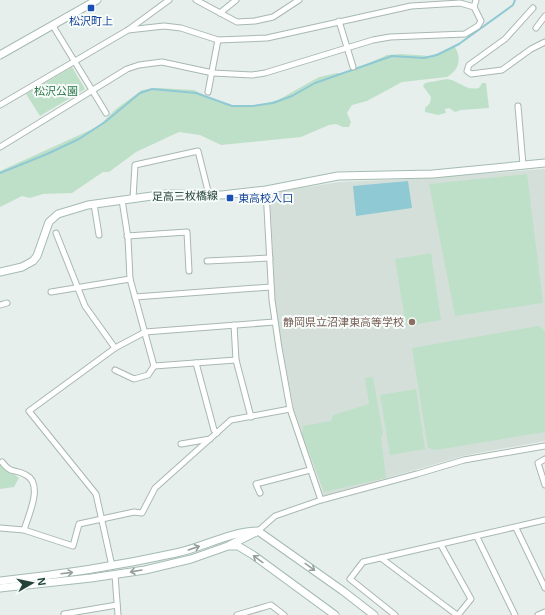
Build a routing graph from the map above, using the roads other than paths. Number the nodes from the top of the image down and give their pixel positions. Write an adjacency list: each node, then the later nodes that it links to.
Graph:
1 (97, 0): 12 (street)
2 (169, 0): 14 (street)
3 (196, 0): 9 (street)
4 (236, 0): 9 (street)
5 (299, 0): 9 (street)
6 (476, 0): 7 (street)
7 (474, 7): 11 (street); 17 (street)
8 (533, 8): 16 (street)
9 (220, 13)
10 (545, 16): 13 (street)
11 (339, 21): 15 (street); 17 (street)
12 (53, 26): 18 (street); 19 (street)
13 (536, 28)
14 (128, 30): 15 (street); 19 (street)
15 (218, 40): 21 (street)
16 (545, 42)
17 (347, 48): 20 (street); 21 (street)
18 (0, 55)
19 (74, 61): 22 (street); 24 (street)
20 (353, 67)
21 (213, 74): 22 (street); 23 (street)
22 (92, 90): 26 (street); 27 (street)
23 (208, 92)
24 (0, 105)
25 (518, 106): 29 (street)
26 (106, 113)
27 (0, 147)
28 (545, 163): 29 (street, 足高三枚橋線)
29 (523, 165): 30 (street, 足高三枚橋線)
30 (266, 190): 31 (street, 足高三枚橋線); 38 (street)
31 (209, 195): 32 (street, 足高三枚橋線); 32 (street)
32 (133, 198): 33 (street, 足高三枚橋線)
33 (122, 200): 34 (street, 足高三枚橋線); 37 (street)
34 (94, 204): 36 (street); 41 (street, 足高三枚橋線)
35 (56, 233): 44 (street)
36 (99, 235)
37 (127, 236): 40 (street); 42 (street)
38 (270, 258): 39 (street); 43 (street)
39 (207, 261)
40 (189, 271)
41 (0, 272)
42 (130, 279): 44 (street); 46 (street)
43 (271, 287): 46 (street); 49 (street)
44 (78, 288): 45 (street); 52 (street)
45 (51, 292)
46 (135, 297): 51 (street)
47 (7, 303): 48 (street)
48 (0, 305)
49 (275, 322): 50 (street); 57 (street)
50 (234, 325): 51 (street); 53 (street)
51 (144, 332): 52 (street); 55 (street)
52 (115, 348): 69 (street)
53 (236, 360): 54 (street); 58 (street)
54 (196, 363): 55 (street); 59 (street)
55 (154, 366): 56 (street)
56 (115, 370)
57 (290, 410): 58 (street); 65 (street)
58 (251, 417): 59 (street)
59 (217, 433): 60 (street)
60 (210, 439): 61 (street); 69 (street)
61 (181, 444)
62 (545, 446): 68 (street)
63 (545, 459): 66 (street)
64 (2, 462): 73 (street)
65 (310, 470): 67 (street); 68 (street)
66 (545, 485)
67 (260, 493)
68 (321, 500): 74 (street)
69 (101, 518): 73 (street); 79 (street)
70 (545, 520): 72 (street)
71 (0, 528): 73 (street)
72 (516, 528): 75 (street); 83 (street)
73 (24, 530)
74 (258, 531): 77 (street); 79 (street, one-way to 74); 92 (street, one-way to 92)
75 (477, 537): 76 (street); 95 (street)
76 (441, 545): 78 (street); 94 (street)
77 (228, 546): 80 (street, one-way to 80); 91 (street, one-way to 77)
78 (381, 558): 93 (street); 94 (street)
79 (112, 566): 81 (street, one-way to 79)
80 (115, 575): 82 (street); 84 (street)
81 (0, 581)
82 (0, 588)
83 (545, 588)
84 (117, 605): 85 (street); 88 (street)
85 (92, 612): 87 (street)
86 (545, 612): 96 (street)
87 (64, 614)
88 (118, 615)
89 (237, 615): 90 (street)
90 (284, 615)
91 (335, 615)
92 (374, 615)
93 (395, 615)
94 (458, 615)
95 (515, 615)
96 (538, 615)

